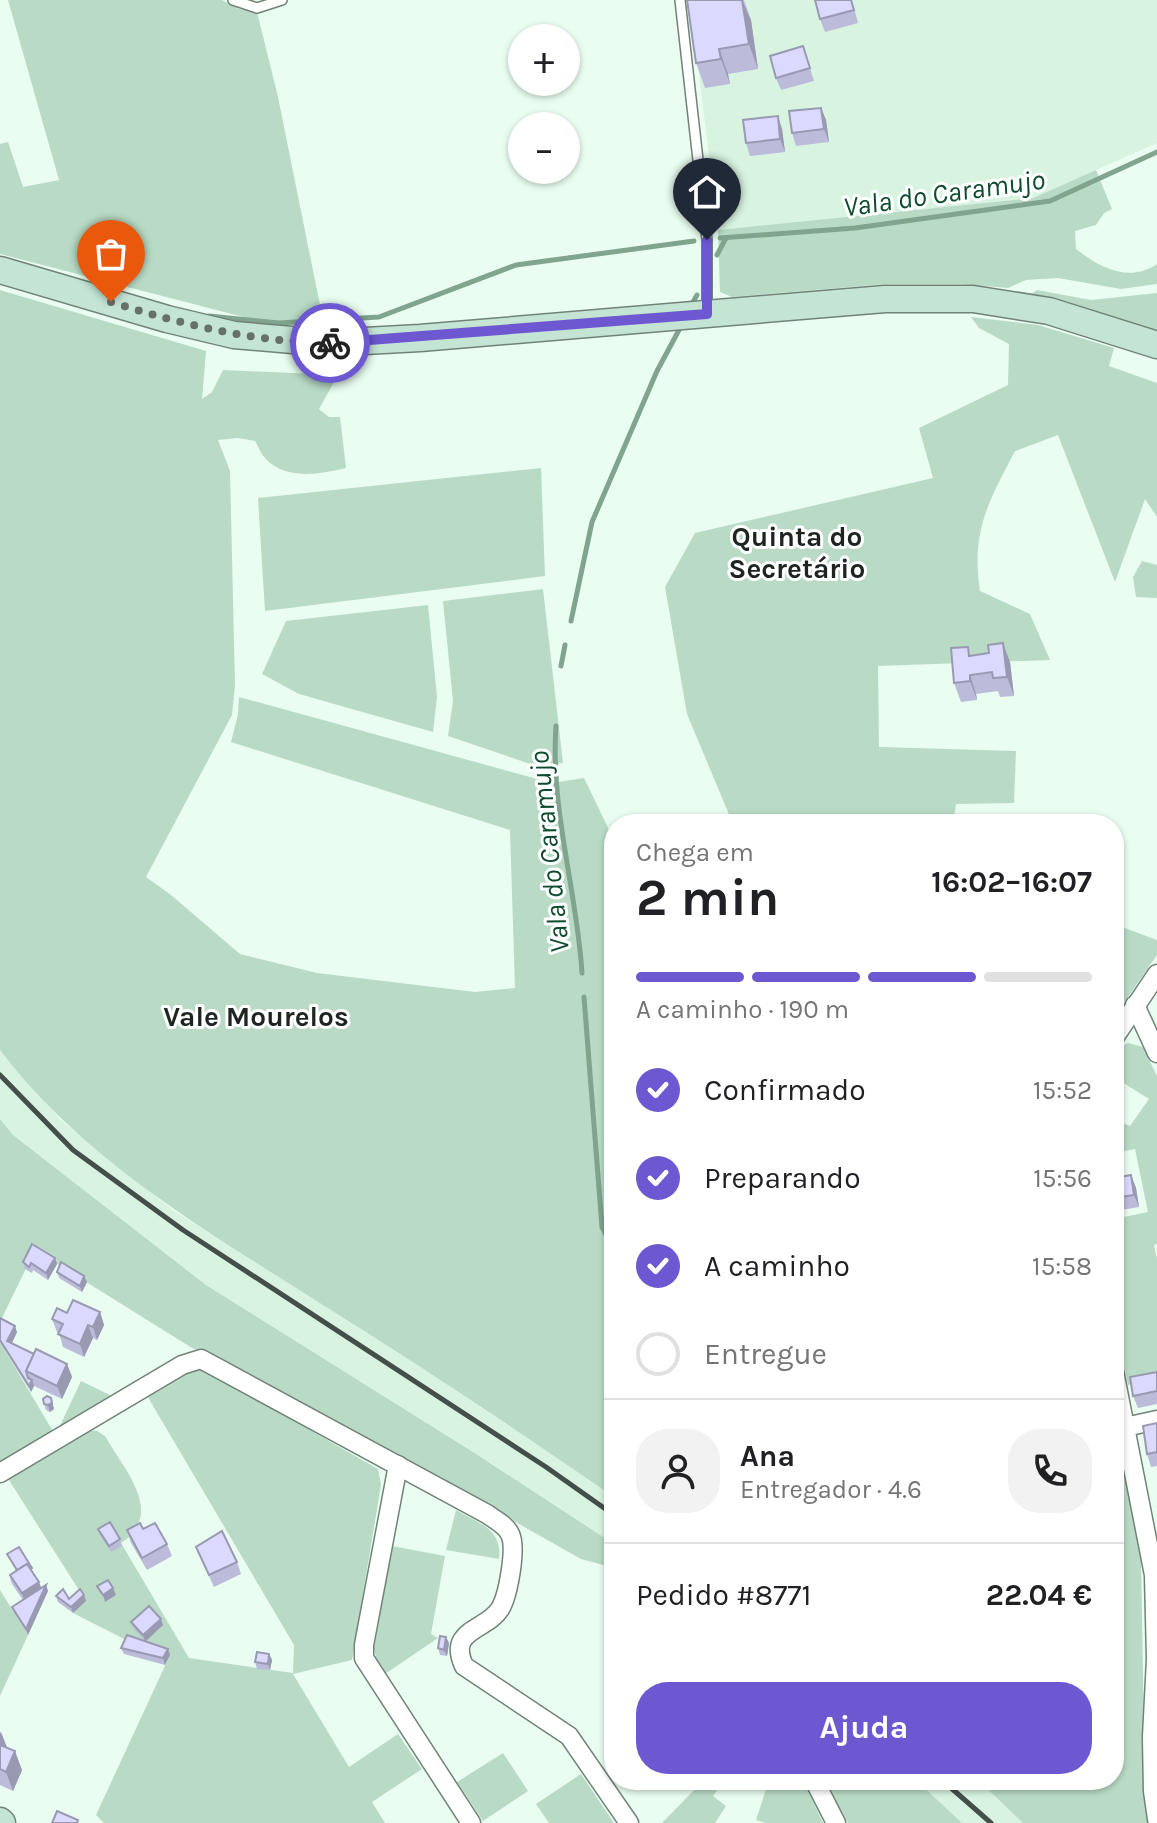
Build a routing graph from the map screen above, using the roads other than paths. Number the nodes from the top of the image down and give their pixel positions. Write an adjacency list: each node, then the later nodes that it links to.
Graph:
1 (233, 0): 2 (lane)
2 (282, 0)
3 (680, 0): 5 (lane)
4 (0, 270): 5 (street)
5 (707, 314): 6 (street)
6 (1157, 345)
7 (1157, 974): 8 (street)
8 (1135, 1005): 9 (street); 10 (street)
9 (1124, 1022)
10 (1157, 1053)
11 (1157, 1420): 13 (street)
12 (1124, 1422): 13 (street)
13 (1125, 1427): 19 (street)
14 (398, 1465): 15 (street); 16 (street); 20 (street)
15 (0, 1473)
16 (604, 1787)
17 (606, 1790): 21 (street)
18 (819, 1790): 22 (street)
19 (1157, 1818)
20 (471, 1823)
21 (629, 1823)
22 (836, 1823)

